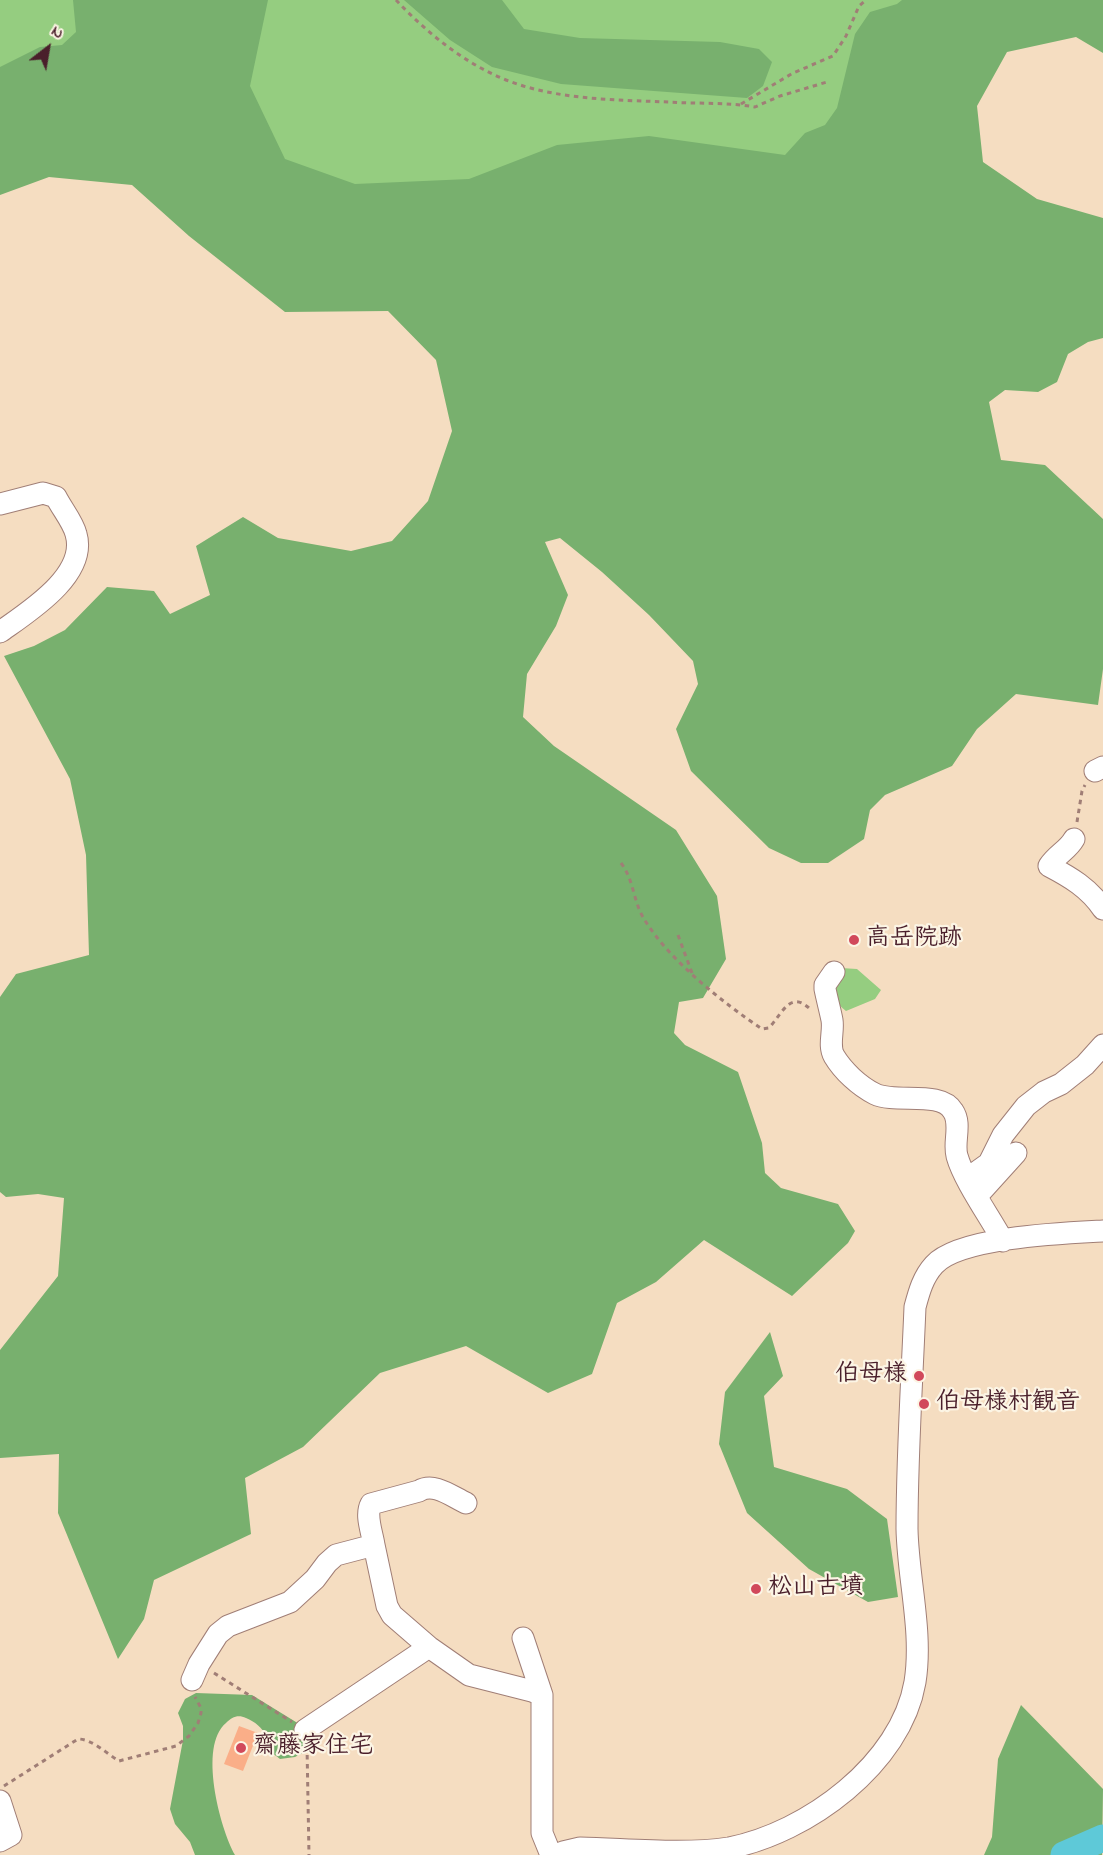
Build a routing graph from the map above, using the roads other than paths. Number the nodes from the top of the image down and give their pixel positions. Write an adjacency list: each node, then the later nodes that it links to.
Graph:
1 (0, 504): 2 (street)
2 (0, 632)
3 (1074, 839): 4 (street)
4 (1103, 909)
5 (834, 972): 8 (street)
6 (1103, 1045): 8 (street)
7 (1016, 1153): 8 (street)
8 (973, 1187): 10 (street)
9 (1103, 1231): 10 (street)
10 (1004, 1241): 21 (street)
11 (466, 1503): 12 (street)
12 (374, 1545): 14 (street); 15 (street)
13 (523, 1638): 16 (street)
14 (429, 1647): 16 (street); 17 (street)
15 (195, 1672)
16 (542, 1695): 20 (street)
17 (304, 1730)
18 (0, 1801): 19 (street)
19 (0, 1840)
20 (551, 1855)
21 (560, 1855)

